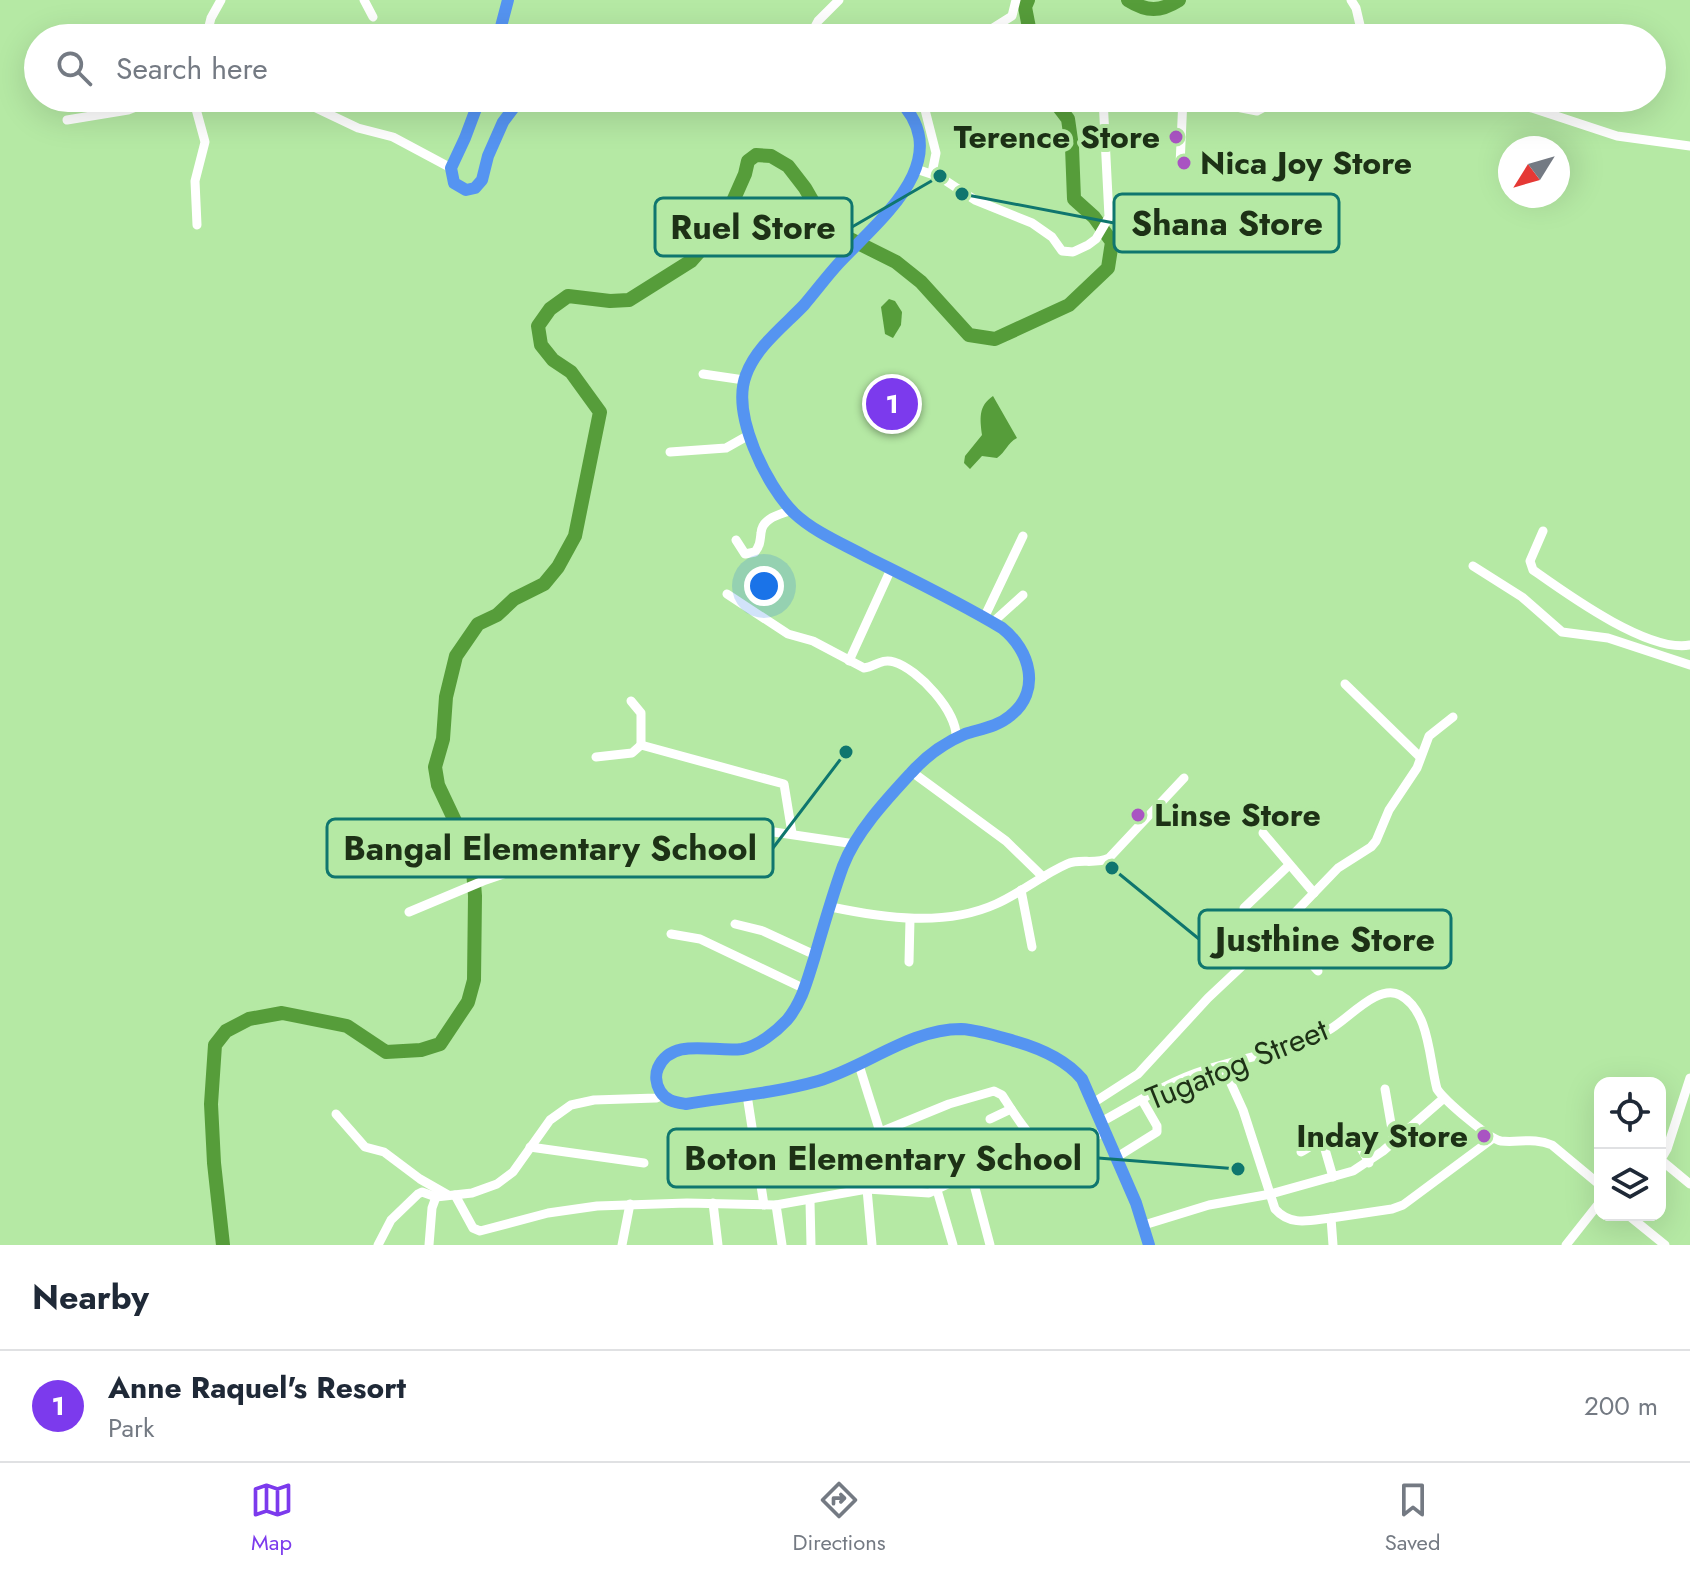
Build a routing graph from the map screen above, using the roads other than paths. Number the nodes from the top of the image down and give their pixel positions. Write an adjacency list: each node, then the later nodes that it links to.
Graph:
1 (221, 0): 8 (street)
2 (364, 0): 7 (street)
3 (508, 0): 9 (highway)
4 (839, 0): 10 (street)
5 (1016, 0): 11 (street)
6 (1351, 0): 12 (street)
7 (373, 17)
8 (210, 24)
9 (502, 24)
10 (817, 24)
11 (999, 24)
12 (1360, 24)
13 (116, 112): 23 (street)
14 (197, 112): 29 (street)
15 (324, 112): 26 (street)
16 (475, 112): 26 (highway)
17 (510, 112): 26 (highway)
18 (912, 112): 27 (highway)
19 (926, 112): 28 (street)
20 (1104, 112): 28 (street)
21 (1182, 112): 25 (street)
22 (1544, 112): 24 (street)
23 (67, 120)
24 (1690, 146)
25 (1180, 165)
26 (451, 168)
27 (916, 169): 28 (street); 31 (highway)
28 (932, 173)
29 (197, 225)
30 (703, 374): 31 (street)
31 (744, 380): 32 (highway)
32 (749, 435): 33 (street); 34 (highway)
33 (670, 452)
34 (792, 510): 37 (street); 39 (highway)
35 (1543, 531): 43 (street)
36 (1023, 536): 42 (street)
37 (736, 540)
38 (1473, 566): 45 (street)
39 (891, 569): 42 (highway); 44 (street)
40 (727, 594): 44 (street)
41 (1023, 595): 42 (street)
42 (988, 620): 49 (highway)
43 (1690, 645)
44 (849, 661): 49 (street)
45 (1690, 665)
46 (1345, 684): 52 (street)
47 (631, 701): 50 (street)
48 (1453, 717): 52 (street)
49 (956, 738): 53 (highway)
50 (641, 745): 51 (street); 55 (street)
51 (596, 757)
52 (1420, 757): 61 (street)
53 (912, 772): 57 (highway); 59 (street)
54 (1184, 778): 59 (street)
55 (792, 833): 57 (street); 64 (street)
56 (1263, 833): 58 (street)
57 (855, 844): 62 (highway)
58 (1288, 866): 61 (street); 63 (street)
59 (1043, 877): 60 (street)
60 (1021, 890): 65 (street); 69 (street)
61 (1314, 893): 67 (street)
62 (831, 907): 65 (street); 70 (highway)
63 (1244, 908)
64 (409, 912)
65 (910, 919): 71 (street)
66 (735, 924): 70 (street)
67 (1279, 929): 72 (street); 82 (street)
68 (671, 934): 73 (street)
69 (1032, 947)
70 (815, 955): 73 (highway)
71 (909, 962)
72 (1318, 971)
73 (805, 989): 78 (highway)
74 (859, 1065): 79 (highway); 82 (highway); 87 (street)
75 (1223, 1066): 80 (street, Tugatog Street); 81 (street, Tugatog Street); 106 (street)
76 (1690, 1078): 93 (street)
77 (1385, 1089): 90 (street)
78 (663, 1095): 79 (highway); 92 (street)
79 (747, 1095): 99 (street)
80 (1444, 1098): 89 (street); 90 (street)
81 (1142, 1100): 86 (street, Tugatog Street); 95 (street)
82 (1093, 1103): 86 (highway)
83 (1011, 1109): 85 (street); 87 (street); 91 (street)
84 (336, 1114): 107 (street)
85 (990, 1119)
86 (1103, 1127): 91 (street, Tugatog Street); 95 (highway)
87 (880, 1132): 99 (street)
88 (1322, 1139): 94 (street); 97 (street); 101 (street)
89 (1492, 1139): 102 (street); 115 (street)
90 (1394, 1141): 97 (street)
91 (1036, 1142): 100 (street)
92 (530, 1147): 96 (street); 107 (street)
93 (1664, 1149)
94 (1301, 1152)
95 (1117, 1157): 117 (highway)
96 (644, 1163)
97 (1369, 1163): 101 (street)
98 (1666, 1165): 103 (street)
99 (759, 1168): 112 (street)
100 (971, 1173): 105 (street); 126 (street)
101 (1333, 1177): 106 (street)
102 (1594, 1180)
103 (1690, 1184)
104 (867, 1189): 105 (street); 109 (street); 124 (street)
105 (937, 1190): 125 (street)
106 (1271, 1194): 115 (street); 117 (street)
107 (451, 1195): 108 (street); 111 (street)
108 (436, 1197): 118 (street); 119 (street)
109 (810, 1201): 113 (street); 123 (street)
110 (713, 1203): 111 (street); 112 (street); 121 (street)
111 (630, 1204): 120 (street)
112 (764, 1205): 113 (street)
113 (776, 1205): 122 (street)
114 (1594, 1210): 129 (street)
115 (1331, 1218): 128 (street)
116 (1635, 1221): 130 (street)
117 (1144, 1225): 127 (highway)
118 (378, 1245)
119 (429, 1245)
120 (622, 1245)
121 (718, 1245)
122 (782, 1245)
123 (811, 1245)
124 (872, 1245)
125 (953, 1245)
126 (990, 1245)
127 (1149, 1245)
128 (1333, 1245)
129 (1566, 1245)
130 (1665, 1245)

